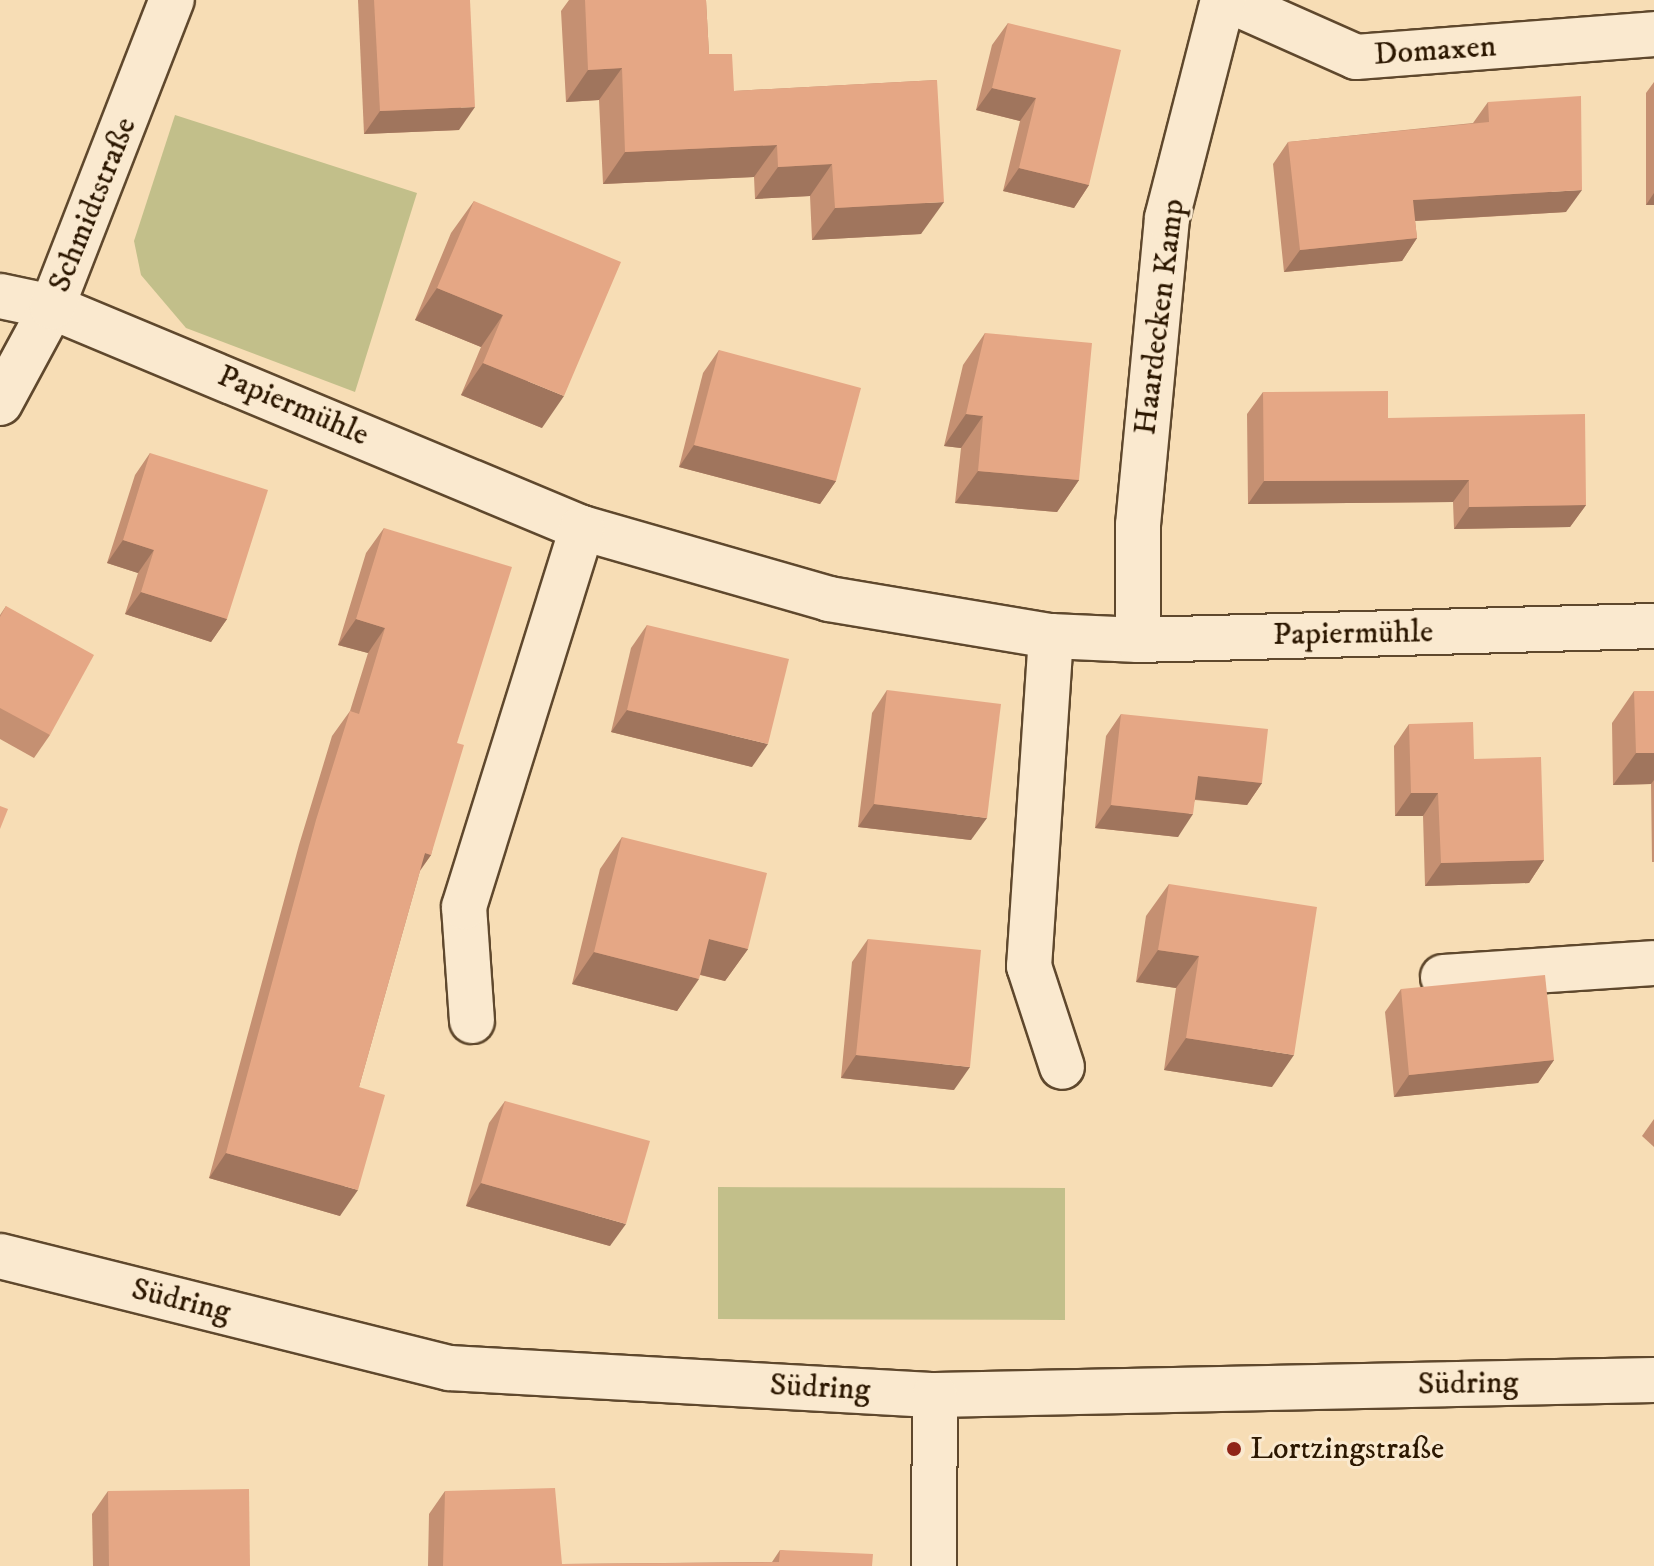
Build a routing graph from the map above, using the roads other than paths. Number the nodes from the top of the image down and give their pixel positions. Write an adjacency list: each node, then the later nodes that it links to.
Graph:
1 (172, 0): 5 (street, Schmidtstraße)
2 (1225, 0): 3 (street, Domaxen); 10 (street, Haardecken Kamp)
3 (1654, 34)
4 (0, 296): 5 (street, Papiermühle)
5 (52, 307): 6 (street, Schmidtstraße); 7 (street, Papiermühle)
6 (0, 403)
7 (582, 528): 9 (street, Papiermühle); 13 (street)
8 (1654, 626): 10 (street, Papiermühle)
9 (1051, 636): 10 (street, Papiermühle); 14 (street)
10 (1138, 640)
11 (1654, 963): 12 (street)
12 (1443, 977)
13 (472, 1021)
14 (1062, 1067)
15 (0, 1256): 17 (street, Südring)
16 (1654, 1380): 17 (street, Südring)
17 (935, 1395): 18 (street)
18 (934, 1566)

